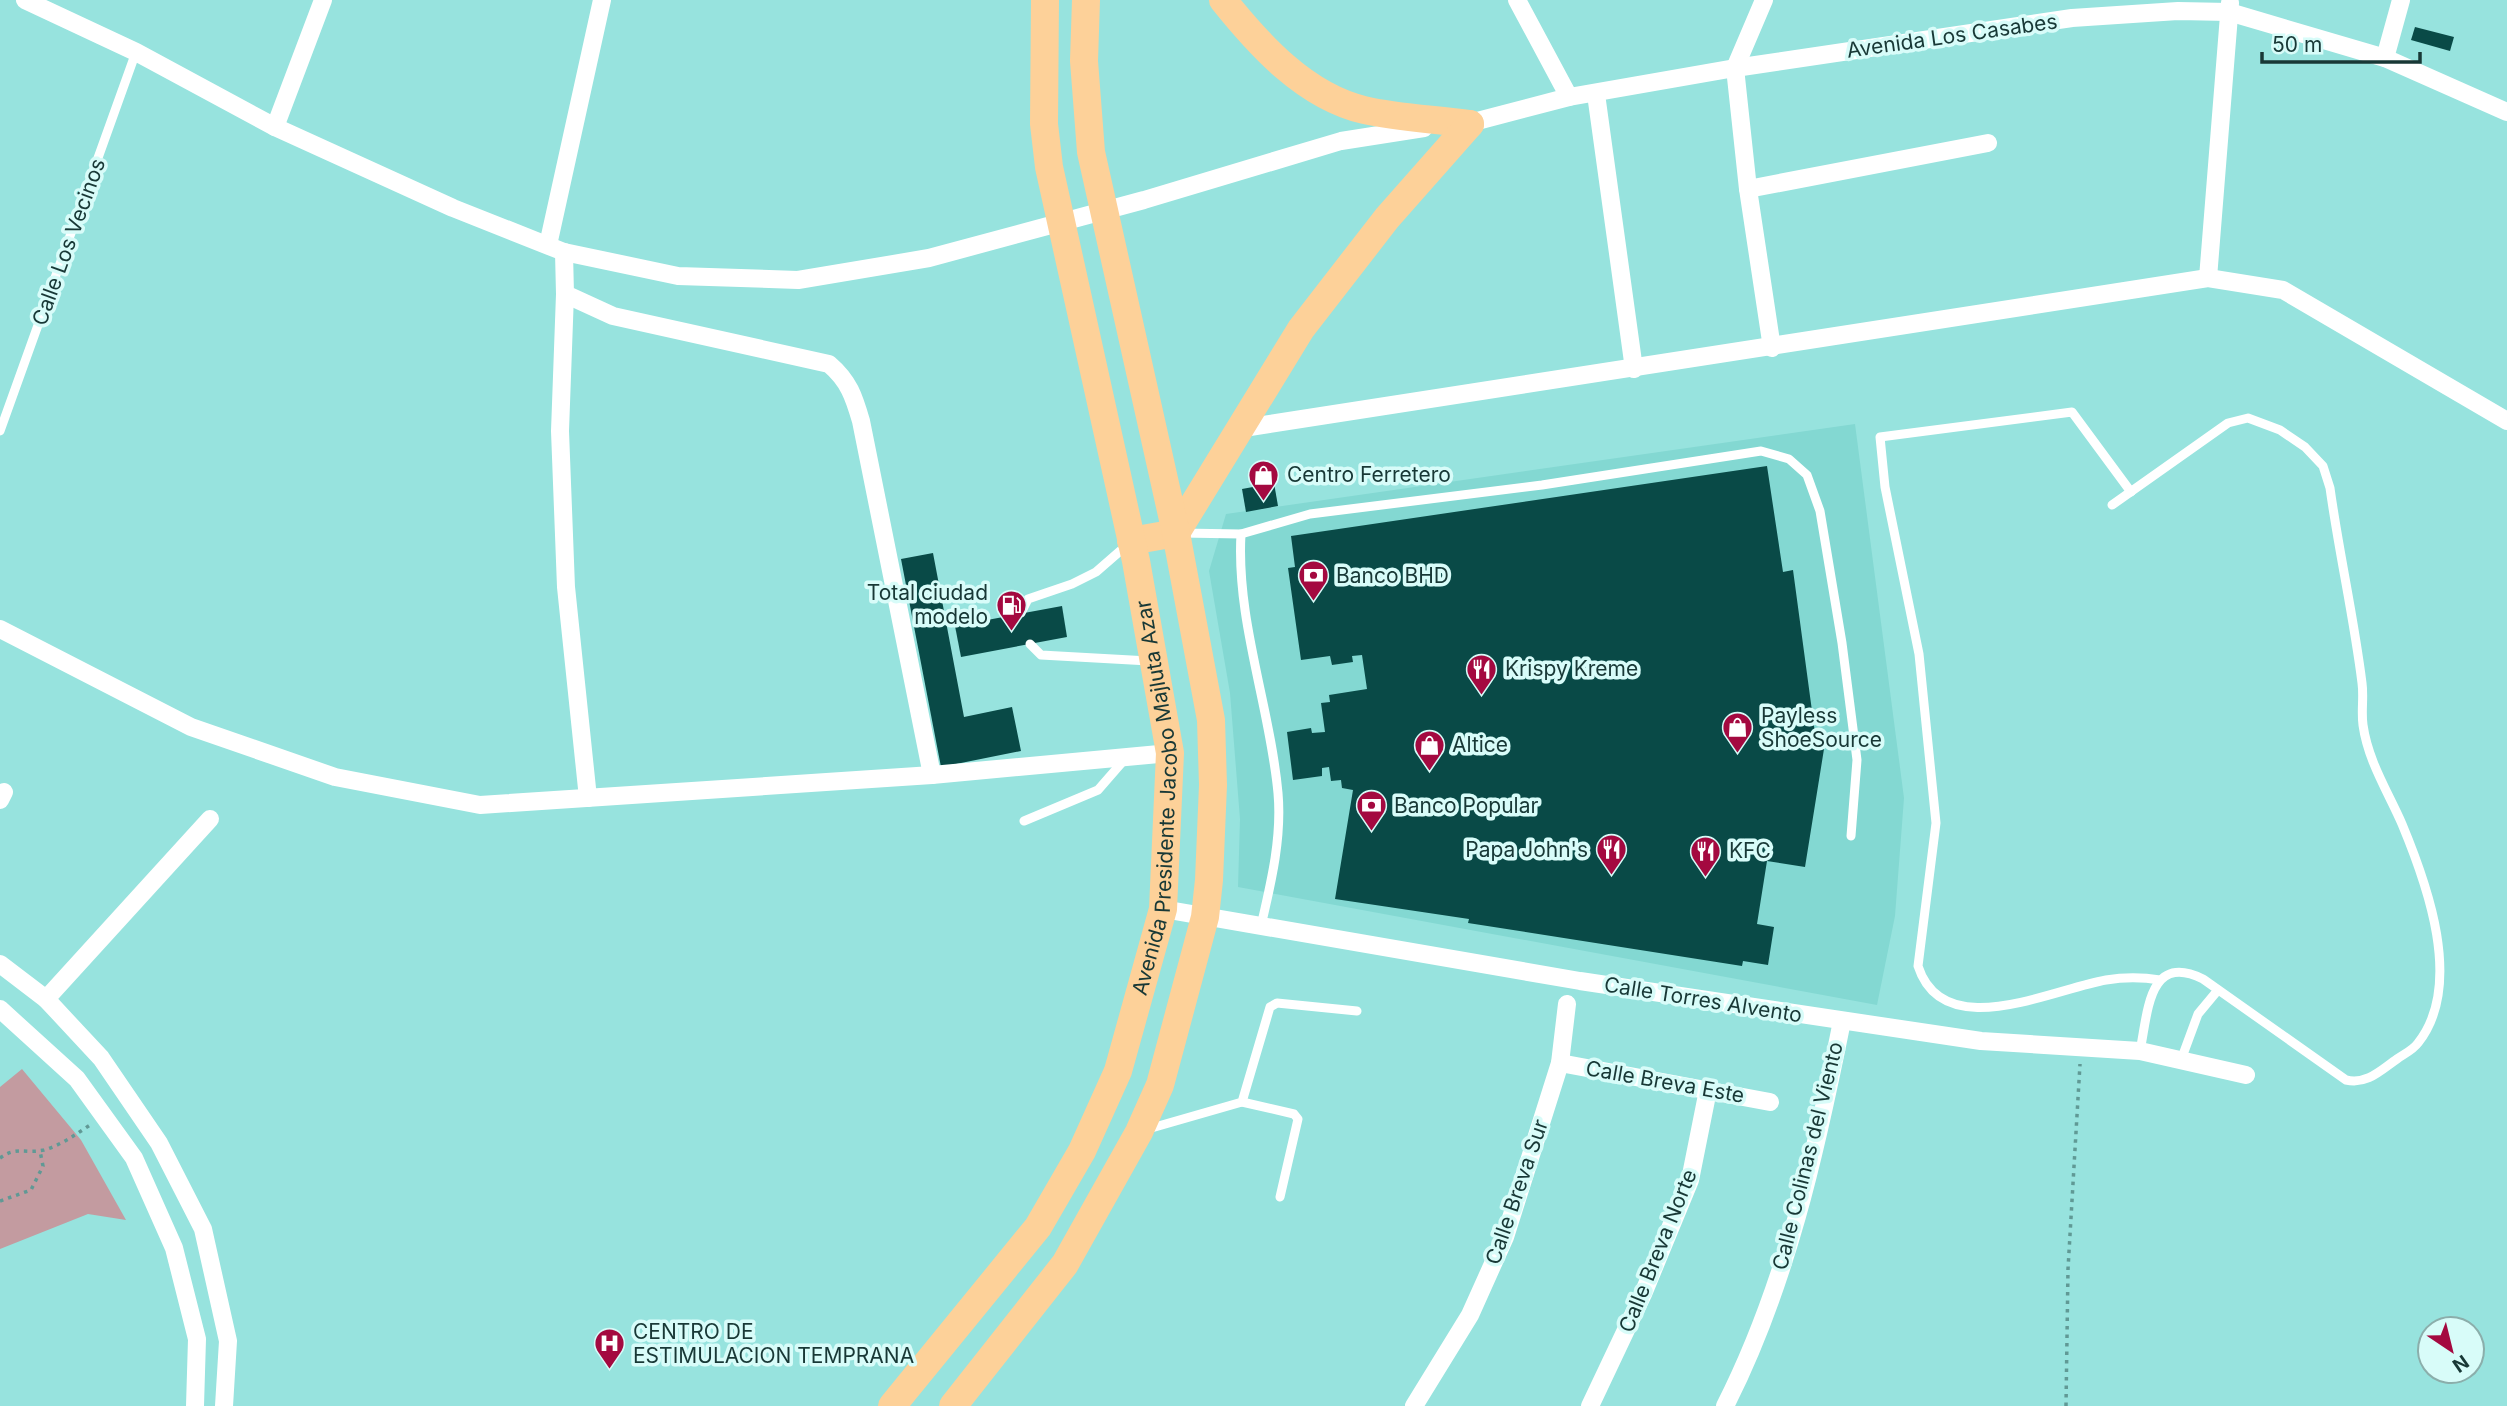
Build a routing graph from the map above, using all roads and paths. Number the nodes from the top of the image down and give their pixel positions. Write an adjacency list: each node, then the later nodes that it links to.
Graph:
1 (25, 0): 13 (street, Avenida Los Casabes)
2 (323, 0): 20 (street)
3 (602, 0): 23 (street)
4 (1045, 0): 35 (main road, Avenida Presidente Jacobo Majluta Azar)
5 (1086, 0): 33 (main road)
6 (1223, 0): 19 (main road)
7 (1517, 0): 17 (street)
8 (1765, 0): 15 (street)
9 (2073, 0): 12 (street)
10 (2401, 0): 14 (street)
11 (2230, 6): 12 (street, Avenida Los Casabes); 14 (street, Avenida Los Casabes); 24 (street)
12 (2072, 18): 15 (street, Avenida Los Casabes)
13 (136, 52): 20 (street, Avenida Los Casabes); 30 (lane, Calle Los Vecinos)
14 (2385, 58): 18 (street, Avenida Los Casabes)
15 (1735, 68): 16 (street, Avenida Los Casabes); 22 (street)
16 (1596, 94): 17 (street, Avenida Los Casabes); 27 (street)
17 (1569, 97): 19 (street, Avenida Los Casabes)
18 (2507, 112)
19 (1470, 124): 23 (street, Avenida Los Casabes); 29 (main road)
20 (275, 127): 23 (street, Avenida Los Casabes)
21 (1988, 143): 22 (street)
22 (1748, 189): 26 (street)
23 (556, 249): 25 (street)
24 (2208, 278): 26 (street); 28 (street)
25 (565, 294): 42 (street); 43 (street)
26 (1772, 348): 27 (street)
27 (1634, 369): 29 (street)
28 (2507, 421)
29 (1237, 429): 33 (main road)
30 (0, 431)
31 (2130, 492): 32 (lane); 51 (lane); 52 (lane)
32 (2112, 505)
33 (1176, 533): 34 (lane); 35 (main road); 48 (main road)
34 (1241, 534): 46 (lane); 49 (lane)
35 (1131, 541): 36 (lane); 39 (main road, Avenida Presidente Jacobo Majluta Azar)
36 (1021, 613)
37 (0, 628): 43 (street)
38 (1030, 644): 39 (lane)
39 (1154, 661): 40 (main road, Avenida Presidente Jacobo Majluta Azar)
40 (1171, 753): 41 (street); 47 (main road, Avenida Presidente Jacobo Majluta Azar)
41 (1126, 757): 42 (street); 45 (lane)
42 (932, 775): 43 (street)
43 (588, 798)
44 (210, 819): 53 (street)
45 (1024, 821)
46 (1851, 836)
47 (1163, 909): 48 (street, Calle Torres Alvento); 74 (main road, Avenida Presidente Jacobo Majluta Azar)
48 (1205, 917): 49 (street, Calle Torres Alvento); 67 (main road)
49 (1261, 926): 57 (street, Calle Torres Alvento)
50 (0, 964): 53 (street)
51 (2160, 980): 52 (lane); 59 (lane)
52 (2218, 990): 60 (lane)
53 (46, 999): 73 (street)
54 (1567, 1004): 61 (street, Calle Breva Sur)
55 (0, 1009): 66 (street)
56 (1357, 1011): 64 (lane)
57 (1842, 1021): 58 (street, Calle Torres Alvento); 78 (street, Calle Colinas del Viento)
58 (2081, 1048): 59 (street, Calle Torres Alvento); 79 (path)
59 (2140, 1051): 60 (street, Calle Torres Alvento)
60 (2181, 1060): 62 (street, Calle Torres Alvento)
61 (1560, 1063): 63 (street, Calle Breva Este); 76 (street, Calle Breva Sur)
62 (2246, 1075)
63 (1709, 1090): 65 (street, Calle Breva Este); 77 (street, Calle Breva Norte)
64 (1242, 1102): 67 (lane); 70 (lane)
65 (1770, 1102)
66 (103, 1115): 68 (path); 72 (street)
67 (1139, 1132): 75 (main road)
68 (40, 1151): 69 (path); 71 (path)
69 (0, 1158)
70 (1280, 1197)
71 (0, 1200)
72 (195, 1406)
73 (224, 1406)
74 (892, 1406)
75 (953, 1406)
76 (1414, 1406)
77 (1590, 1406)
78 (1725, 1406)
79 (2066, 1406)

